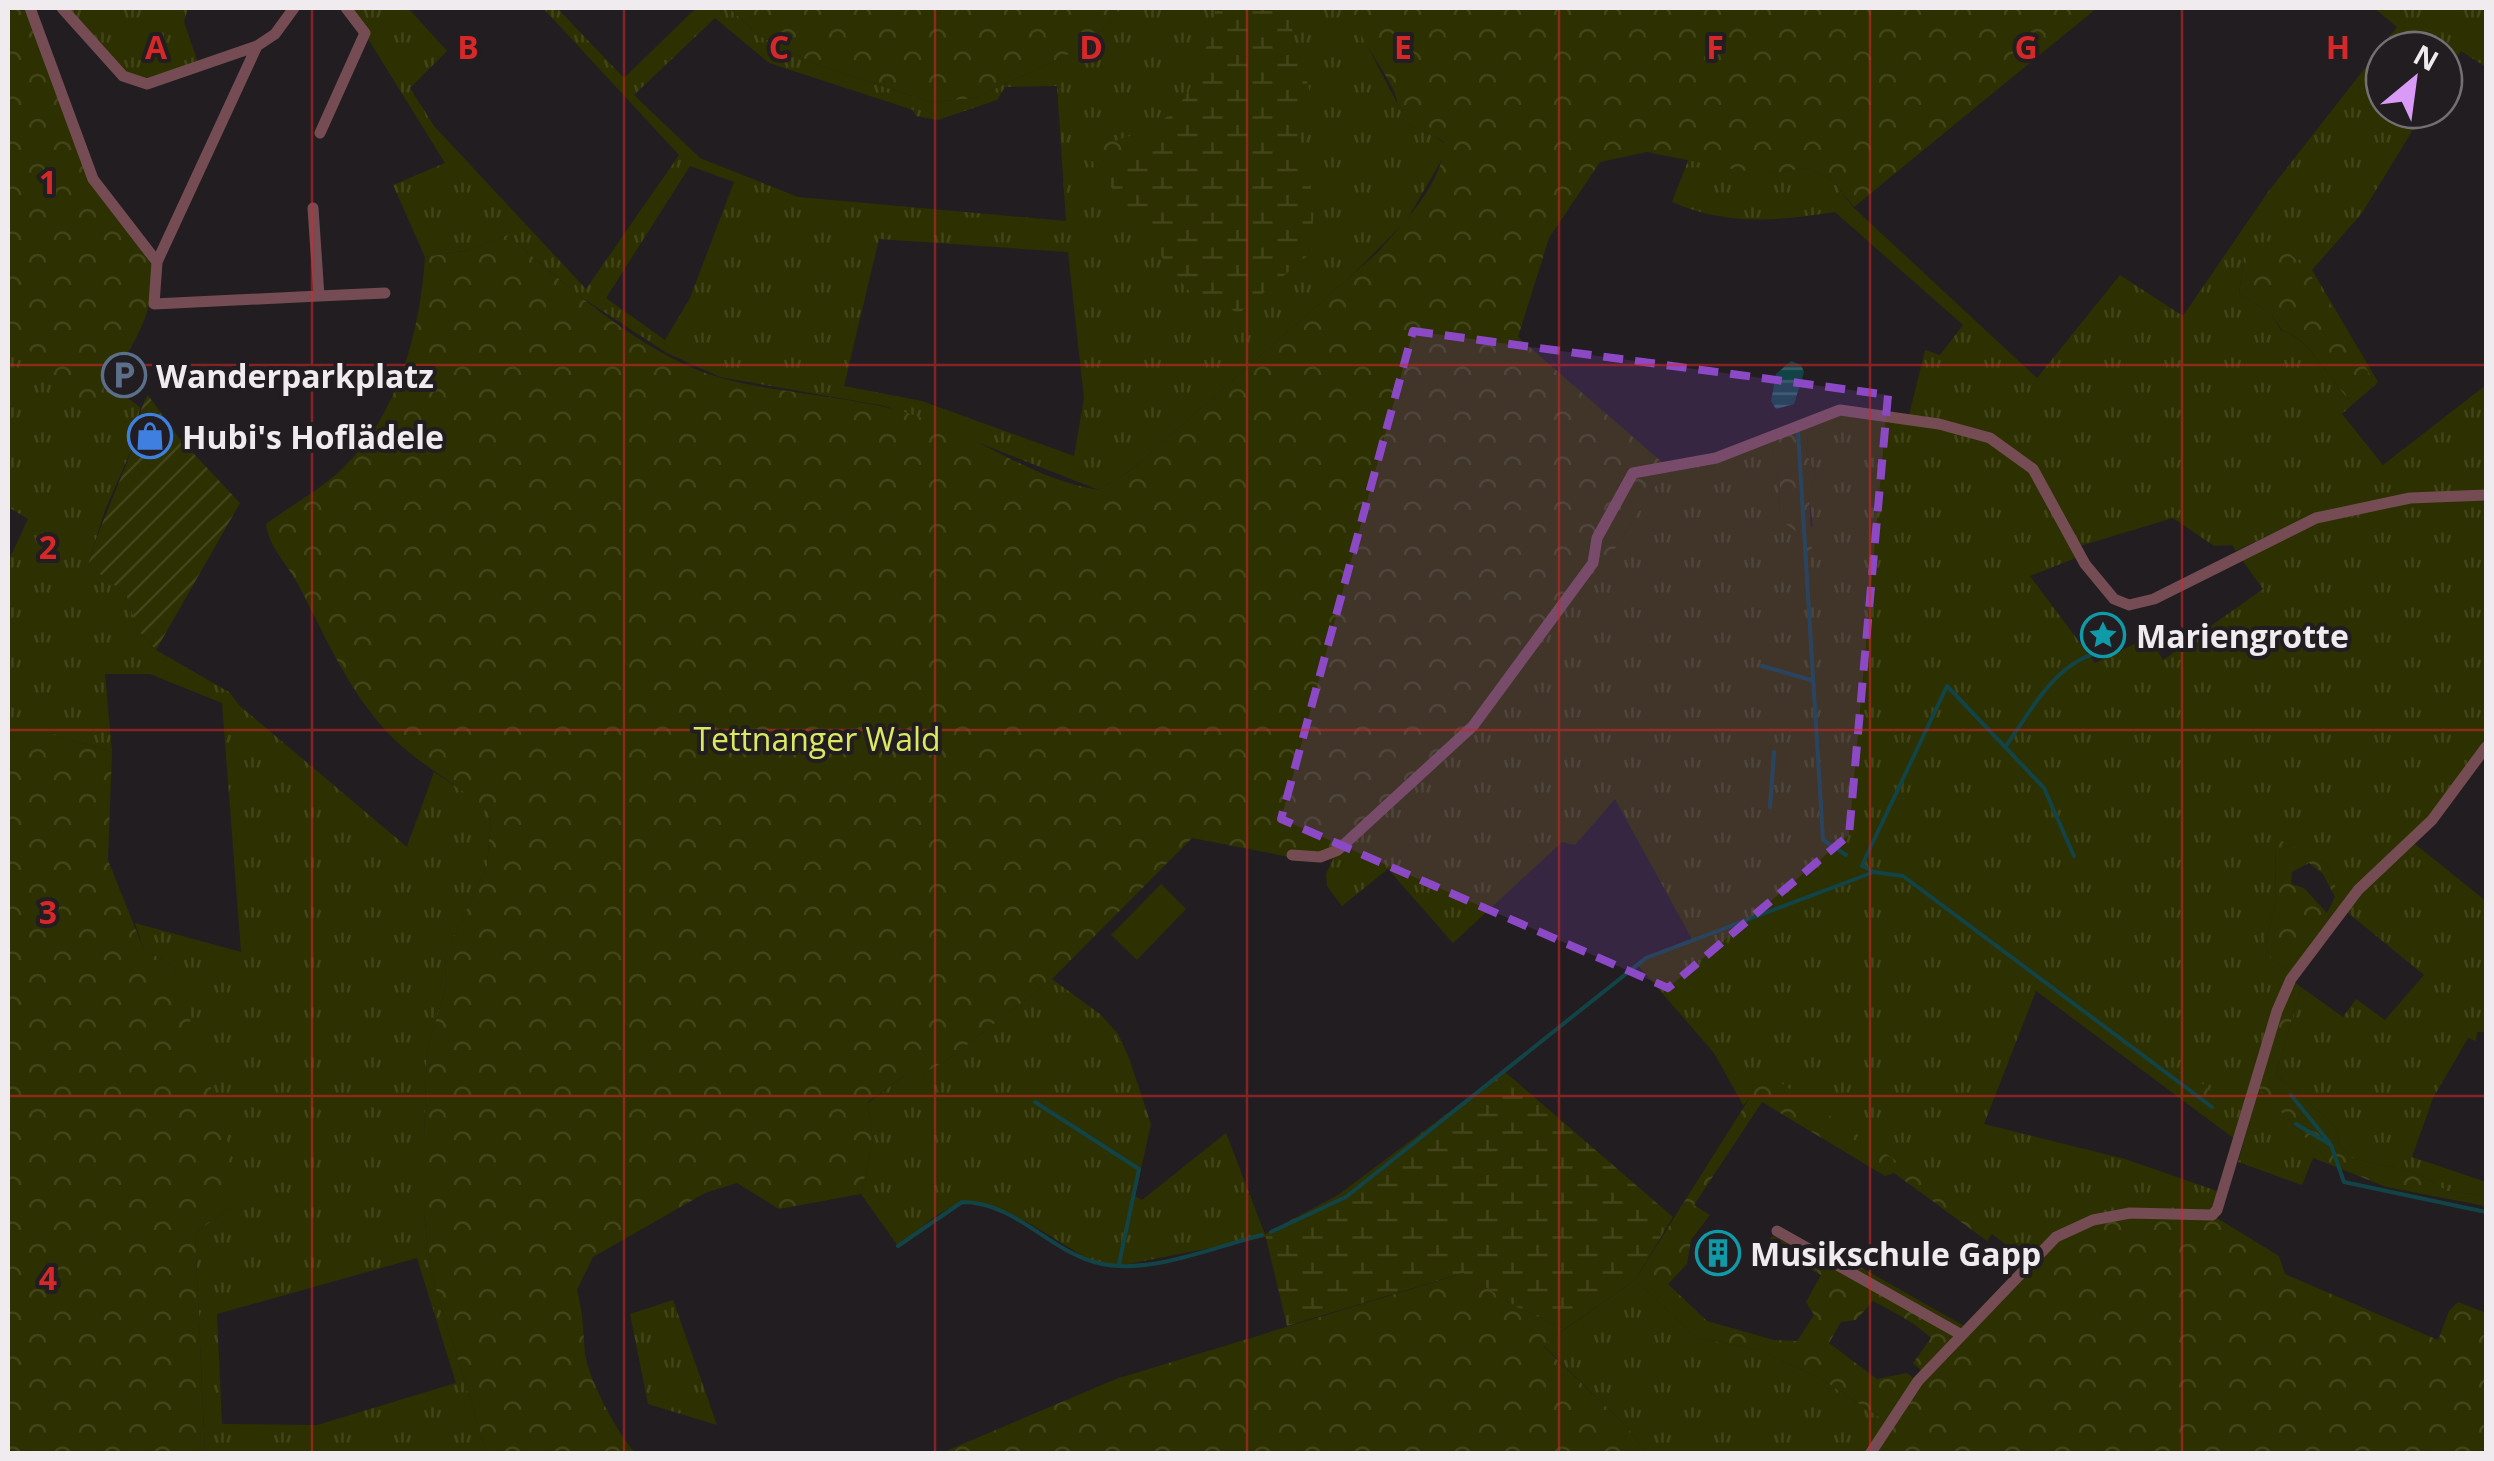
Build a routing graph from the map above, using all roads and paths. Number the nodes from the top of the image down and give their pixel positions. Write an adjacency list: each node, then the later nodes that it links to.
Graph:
1 (30, 8): 8 (street)
2 (62, 8): 5 (street)
3 (294, 8): 5 (street)
4 (346, 8): 6 (street)
5 (257, 46): 8 (street)
6 (320, 132)
7 (314, 208): 10 (street)
8 (158, 262): 10 (street)
9 (385, 293): 10 (street)
10 (319, 296)
11 (2486, 495): 13 (street)
12 (2486, 747): 15 (street)
13 (1292, 855)
14 (1777, 1231): 15 (street)
15 (1960, 1334): 16 (street)
16 (1870, 1454)

